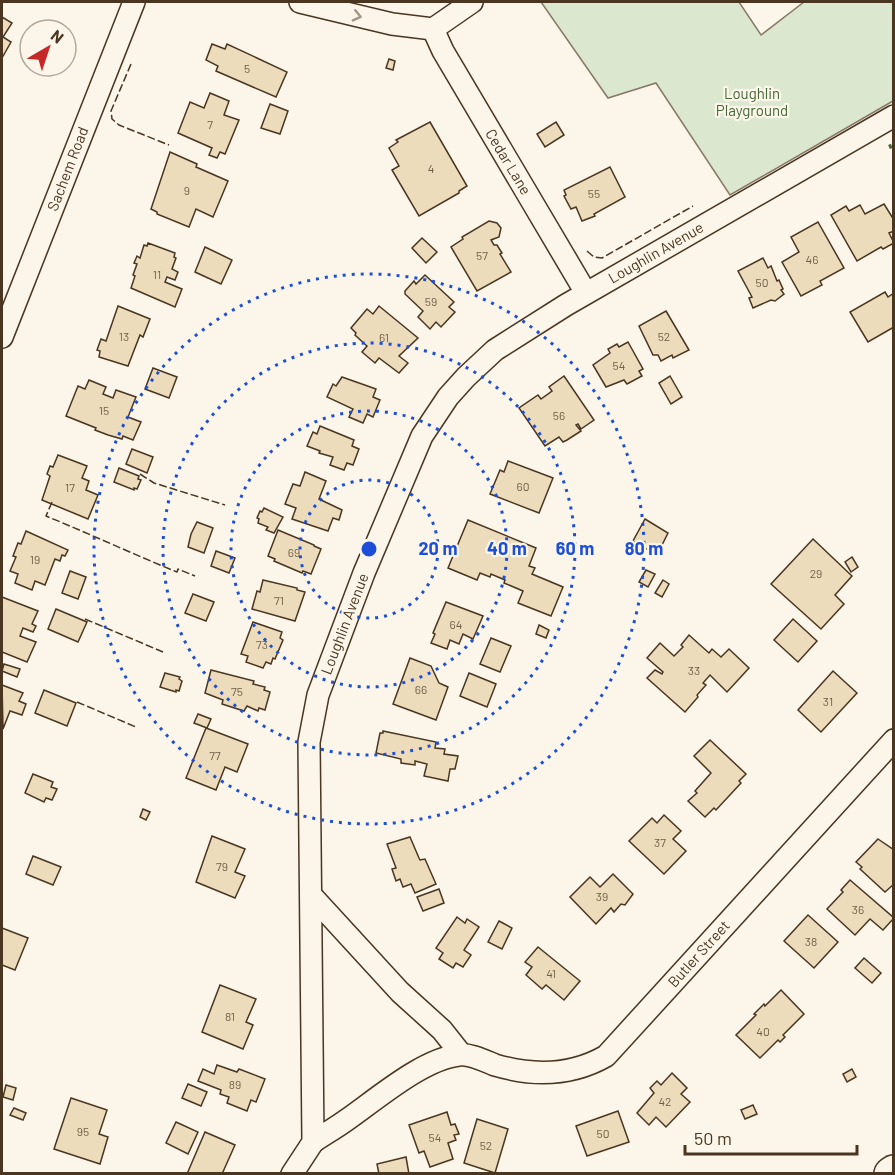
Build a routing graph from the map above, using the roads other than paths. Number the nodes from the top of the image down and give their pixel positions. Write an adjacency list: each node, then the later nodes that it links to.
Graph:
1 (134, 2): 7 (street, Sachem Road)
2 (300, 2): 4 (street, one-way to 4)
3 (472, 2): 4 (street)
4 (433, 29): 6 (street, Cedar Lane)
5 (894, 116): 6 (street, Loughlin Avenue)
6 (586, 293): 9 (street, Loughlin Avenue)
7 (2, 337)
8 (894, 741): 10 (street, Butler Street)
9 (311, 896): 10 (street); 11 (street, Loughlin Avenue)
10 (461, 1054): 11 (street)
11 (314, 1142): 12 (street)
12 (292, 1173)

